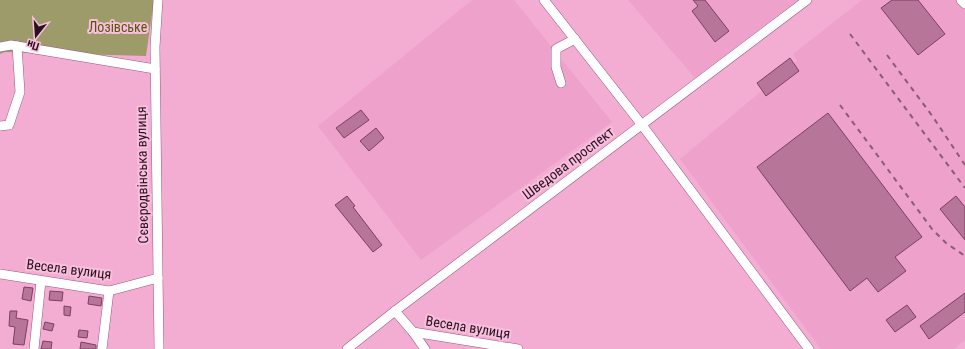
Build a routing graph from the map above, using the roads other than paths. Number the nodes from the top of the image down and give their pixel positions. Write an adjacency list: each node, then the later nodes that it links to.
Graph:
1 (158, 0): 9 (street, Сєвєродвінська вулиця)
2 (544, 0): 6 (street)
3 (807, 0): 11 (street, Шведова проспект)
4 (961, 0): 5 (street)
5 (965, 4)
6 (575, 39): 10 (street); 11 (street)
7 (17, 46): 8 (street); 9 (street); 12 (street)
8 (0, 47)
9 (155, 69): 14 (street, Сєвєродвінська вулиця)
10 (561, 83)
11 (642, 125): 17 (street, Шведова проспект); 25 (street)
12 (0, 126)
13 (0, 274): 15 (street, Весела вулиця)
14 (158, 278): 16 (street, Весела вулиця); 21 (street, Сєвєродвінська вулиця)
15 (42, 281): 16 (street, Весела вулиця); 19 (street)
16 (109, 291): 20 (street)
17 (395, 311): 18 (street); 22 (street, Шведова проспект)
18 (413, 332): 23 (street); 24 (street, Весела вулиця)
19 (34, 349)
20 (102, 349)
21 (159, 349)
22 (347, 349)
23 (425, 349)
24 (518, 349)
25 (808, 349)

